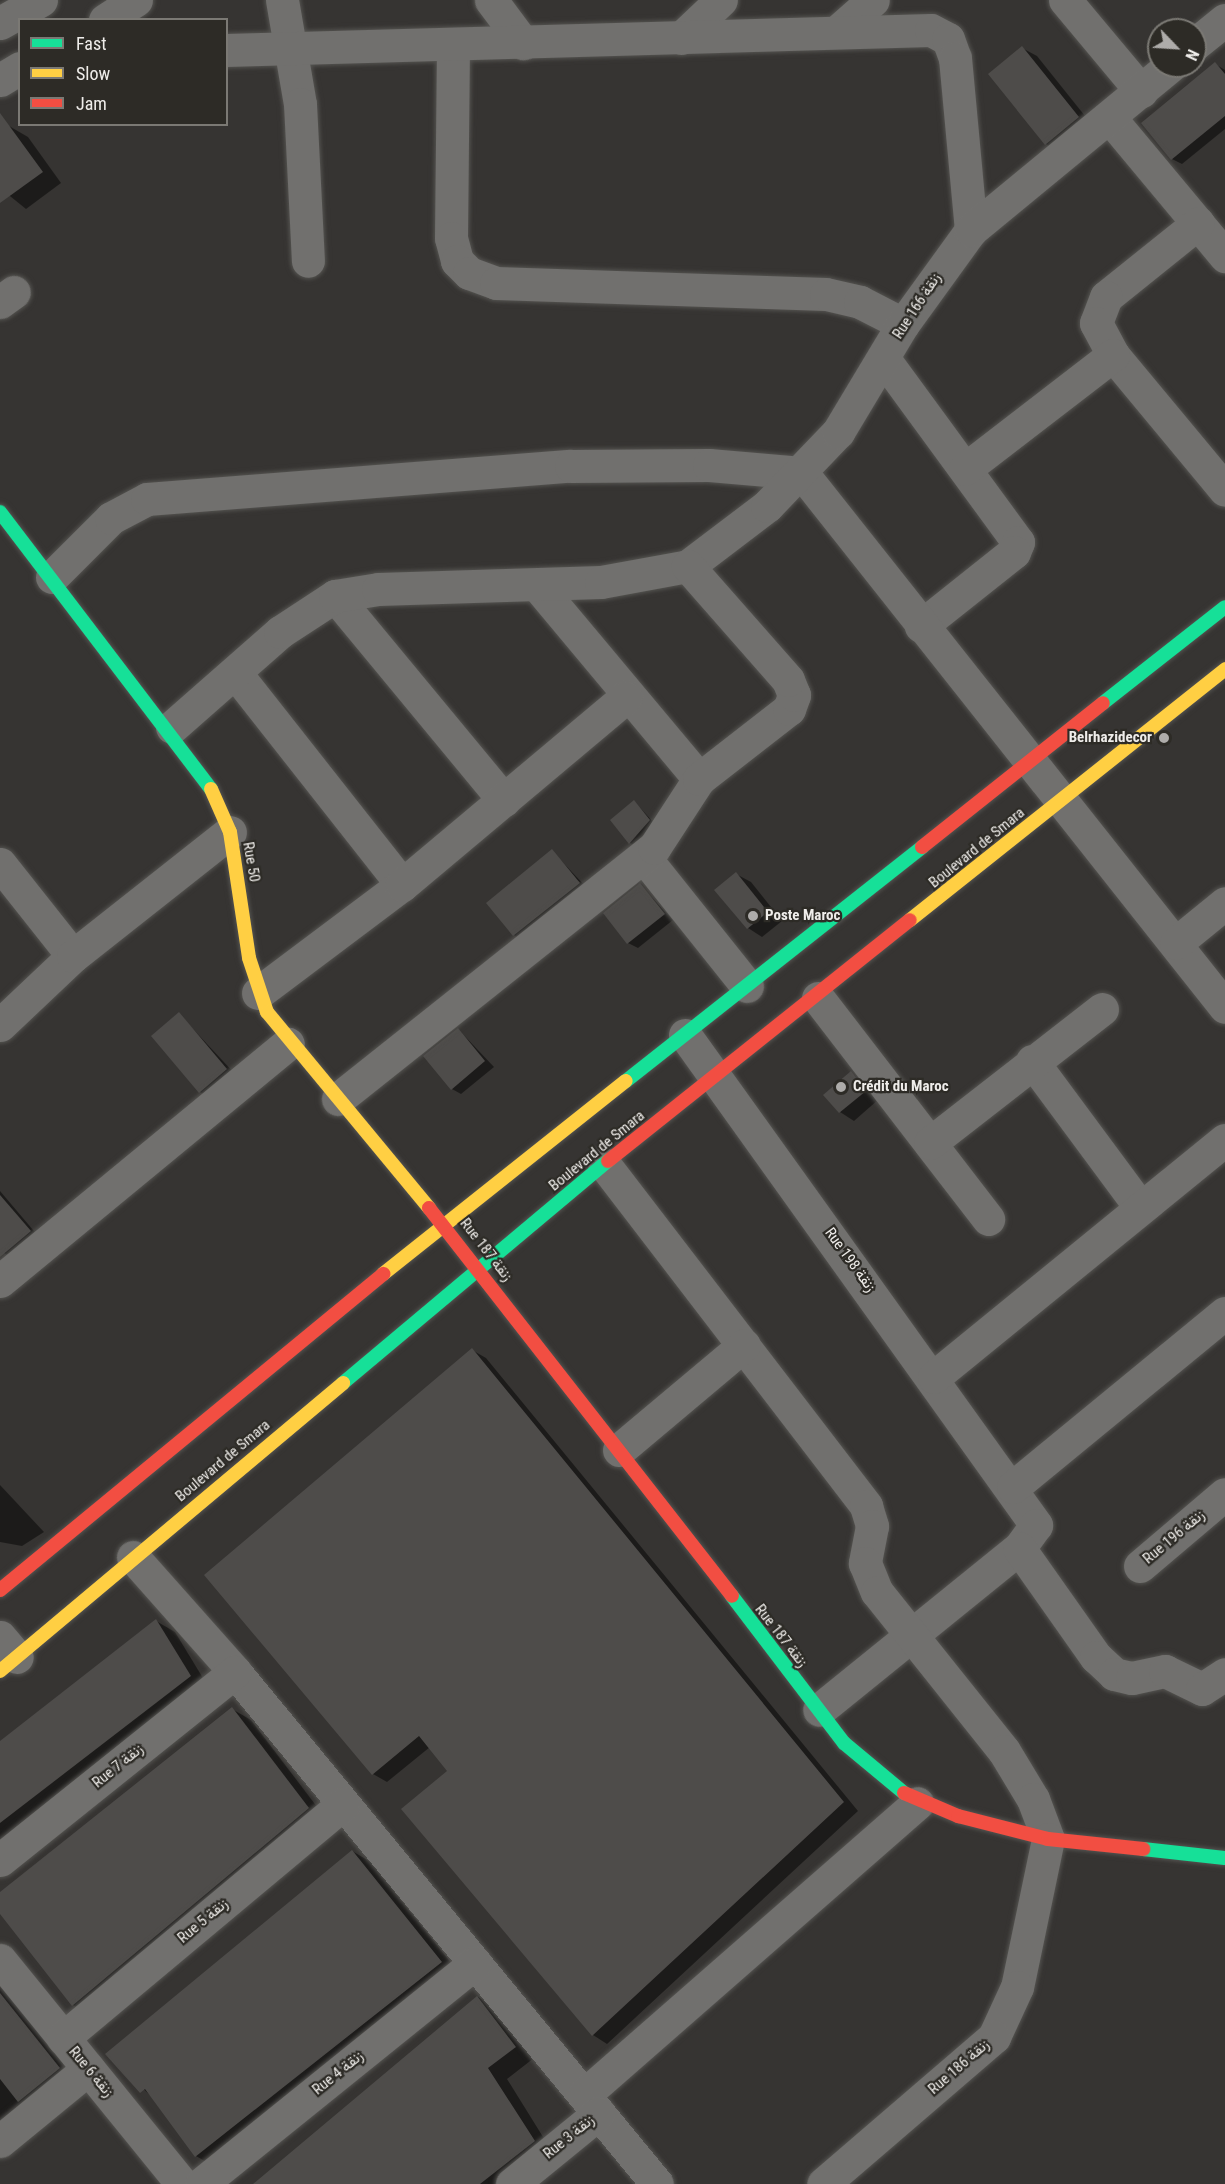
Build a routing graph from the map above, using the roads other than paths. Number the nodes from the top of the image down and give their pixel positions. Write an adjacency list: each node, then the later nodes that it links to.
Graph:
1 (41, 0): 10 (street)
2 (136, 0): 8 (street)
3 (282, 0): 16 (street)
4 (491, 0): 14 (street)
5 (721, 0): 13 (street)
6 (873, 0): 11 (street)
7 (1065, 0): 21 (street)
8 (108, 18)
9 (1225, 20): 12 (street)
10 (0, 24)
11 (839, 30): 13 (street); 24 (street)
12 (1207, 34)
13 (681, 38): 14 (street)
14 (523, 43): 15 (street)
15 (453, 46): 16 (street); 27 (street)
16 (294, 48): 17 (street); 26 (street)
17 (228, 50)
18 (18, 69): 20 (street)
19 (1156, 78): 21 (street, Rue 166 زنقة)
20 (0, 80)
21 (1141, 90): 22 (street, Rue 166 زنقة)
22 (1110, 118): 23 (street); 24 (street, Rue 166 زنقة)
23 (1198, 223): 25 (street); 28 (street)
24 (971, 230): 27 (street, Rue 166 زنقة)
25 (1225, 256)
26 (308, 261)
27 (903, 324): 29 (street, Rue 166 زنقة)
28 (1113, 355): 30 (street); 32 (street)
29 (884, 359): 30 (street); 31 (street, Rue 166 زنقة)
30 (965, 469): 39 (street)
31 (802, 473): 34 (street, Rue 166 زنقة); 35 (street); 39 (street)
32 (1225, 490)
33 (0, 512): 35 (street, Rue 50)
34 (688, 566): 36 (street); 45 (street)
35 (52, 578): 43 (street, Rue 50)
36 (537, 585): 37 (street); 42 (street)
37 (335, 596): 41 (street); 46 (street)
38 (1225, 607): 44 (street)
39 (921, 626): 44 (street)
40 (1225, 669): 47 (street, Boulevard de Smara)
41 (237, 675): 43 (street); 51 (street)
42 (626, 697): 45 (street); 46 (street)
43 (172, 727): 48 (street, Rue 50)
44 (1033, 762): 47 (street); 55 (street)
45 (699, 779): 49 (street)
46 (504, 800): 51 (street)
47 (1062, 800): 53 (street); 57 (street, Boulevard de Smara)
48 (230, 832): 54 (street); 56 (street, Rue 50)
49 (644, 857): 55 (street); 65 (street)
50 (0, 864): 54 (street)
51 (402, 885): 56 (street)
52 (1225, 903): 53 (street)
53 (1176, 943): 58 (street)
54 (74, 956): 60 (street)
55 (747, 986): 61 (street)
56 (258, 993): 62 (street, Rue 50)
57 (818, 998): 64 (street, Boulevard de Smara); 67 (street)
58 (1225, 1007)
59 (1102, 1009): 63 (street)
60 (0, 1025)
61 (685, 1035): 64 (street, Rue 198 زنقة); 71 (street)
62 (288, 1044): 65 (street, Rue 50); 73 (street)
63 (1032, 1061): 67 (street); 69 (street)
64 (717, 1077): 68 (street, Boulevard de Smara); 76 (street, Rue 198 زنقة)
65 (338, 1099): 71 (street, Rue 50)
66 (1225, 1140): 69 (street)
67 (930, 1143): 70 (street)
68 (604, 1164): 72 (street, Boulevard de Smara); 75 (street)
69 (1140, 1208): 76 (street)
70 (988, 1219)
71 (444, 1224): 72 (street, Rue 187 زنقة); 83 (street)
72 (481, 1270): 77 (street, Rue 187 زنقة); 81 (street, Boulevard de Smara)
73 (0, 1281)
74 (1225, 1313): 78 (street)
75 (744, 1345): 77 (street); 84 (street)
76 (934, 1377): 78 (street, Rue 198 زنقة)
77 (619, 1450): 88 (street, Rue 187 زنقة)
78 (1013, 1487): 80 (street, Rue 198 زنقة)
79 (1220, 1509): 82 (street, Rue 196 زنقة)
80 (1026, 1541): 84 (street); 87 (street)
81 (133, 1557): 85 (street, Boulevard de Smara); 86 (street)
82 (1140, 1566)
83 (0, 1590)
84 (910, 1633): 88 (street); 91 (street)
85 (6, 1655)
86 (235, 1672): 90 (street); 93 (street, Rue 7 زنقة)
87 (1219, 1678)
88 (819, 1710): 89 (street, Rue 187 زنقة)
89 (918, 1803): 91 (street, Rue 187 زنقة); 98 (street, Rue 3 زنقة)
90 (343, 1804): 95 (street); 96 (street, Rue 5 زنقة)
91 (1048, 1839): 92 (street, Rue 187 زنقة); 104 (street, Rue 186 زنقة)
92 (1225, 1858)
93 (0, 1860)
94 (0, 1960): 96 (street, Rue 6 زنقة)
95 (475, 1963): 98 (street); 101 (street, Rue 4 زنقة)
96 (63, 2038): 97 (street, Rue 6 زنقة)
97 (88, 2068): 99 (street); 100 (street, Rue 6 زنقة)
98 (591, 2104): 102 (street, Rue 3 زنقة); 103 (street)
99 (0, 2141)
100 (183, 2184)
101 (201, 2184)
102 (512, 2184)
103 (657, 2184)
104 (823, 2184)

